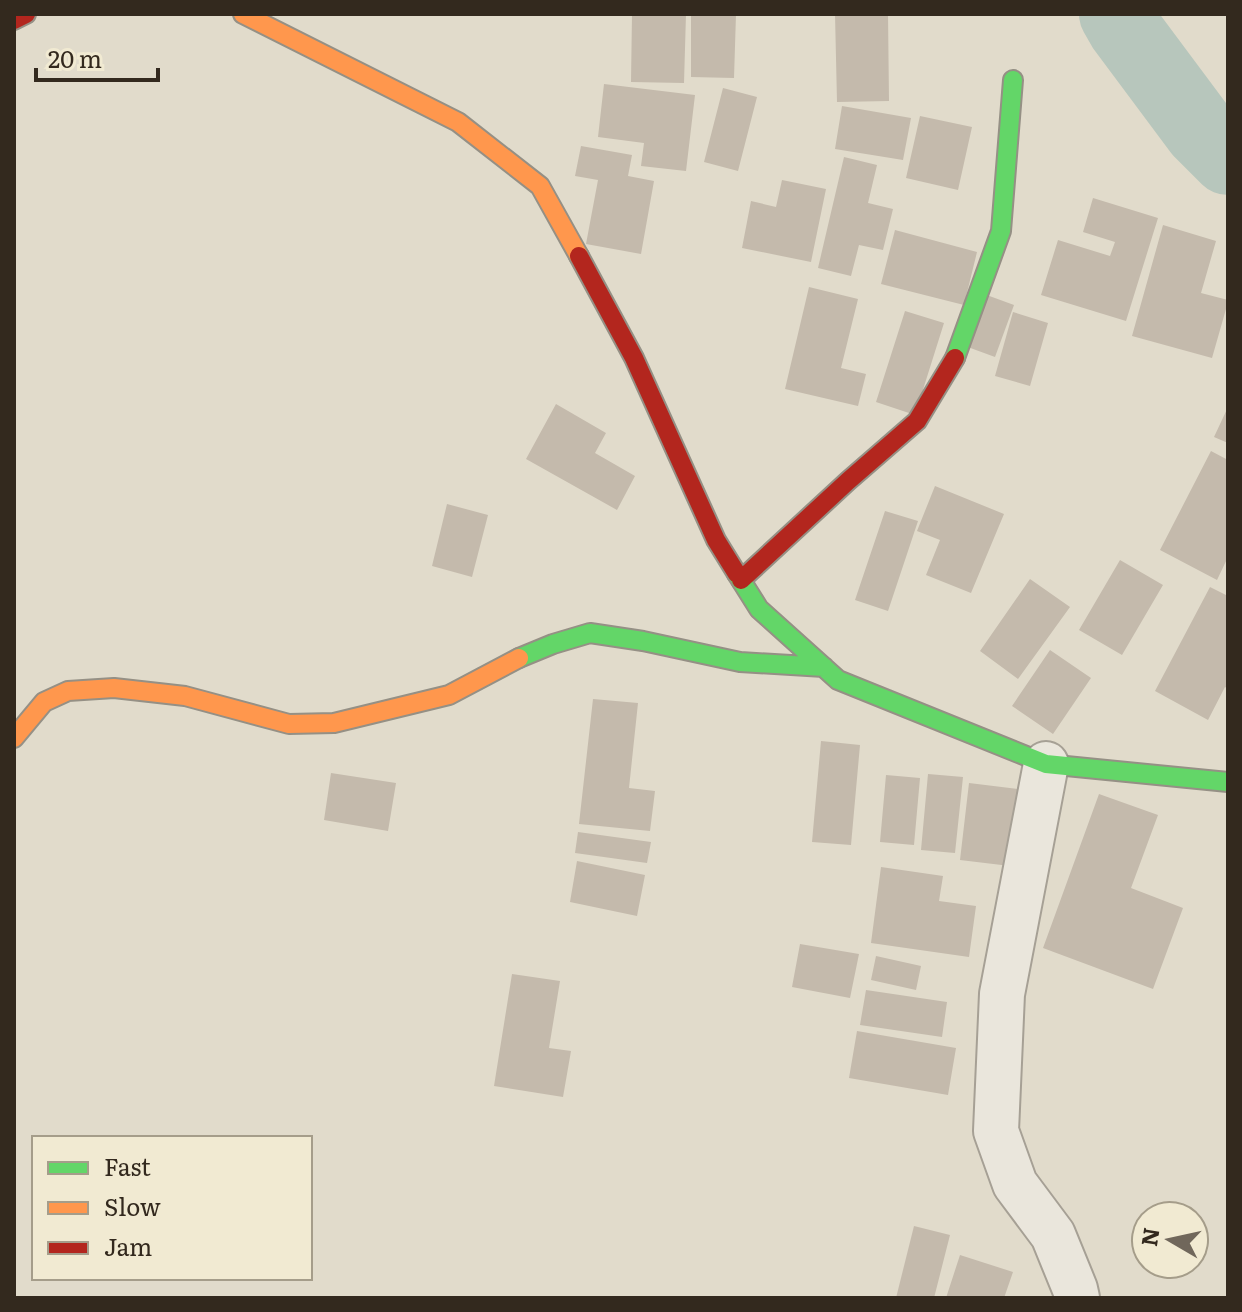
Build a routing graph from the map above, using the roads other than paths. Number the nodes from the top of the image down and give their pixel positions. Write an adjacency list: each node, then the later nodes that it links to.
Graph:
1 (26, 14): 3 (street)
2 (243, 14): 5 (street)
3 (14, 20)
4 (1013, 80): 5 (street)
5 (741, 580): 6 (street)
6 (824, 667): 7 (street); 8 (street)
7 (14, 738)
8 (1046, 764): 9 (street); 10 (street)
9 (1228, 782)
10 (1077, 1298)

